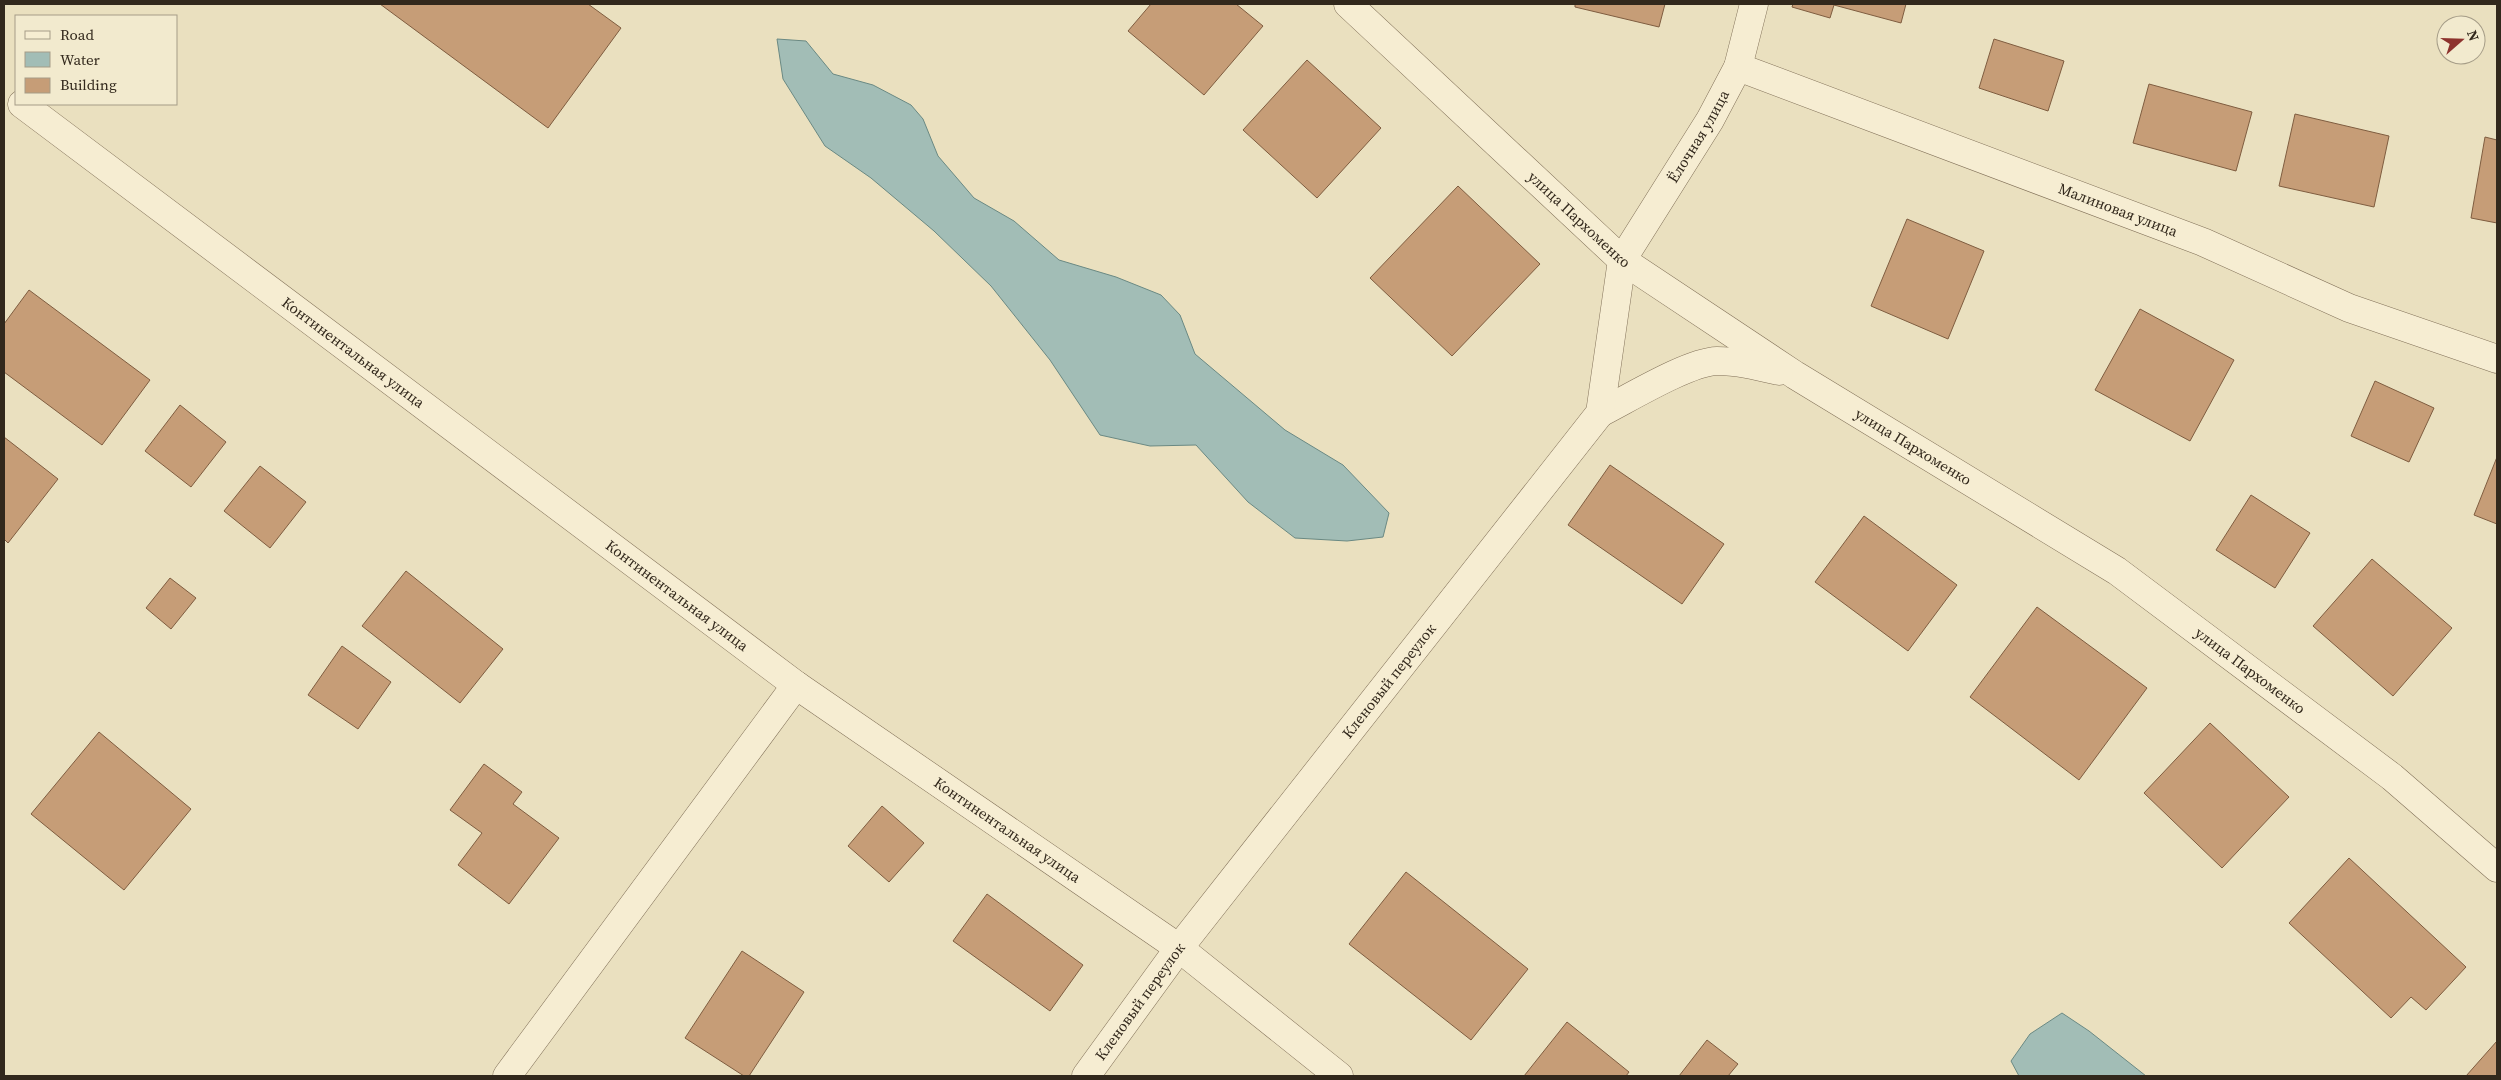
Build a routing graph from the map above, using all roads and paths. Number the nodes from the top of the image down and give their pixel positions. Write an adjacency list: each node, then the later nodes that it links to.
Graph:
1 (1348, 4): 7 (street, улица Пархоменко)
2 (1754, 4): 3 (street, Ёлочная улица)
3 (1738, 67): 7 (street, Ёлочная улица); 8 (street, Малиновая улица)
4 (4, 90): 5 (street)
5 (15, 99)
6 (23, 105): 11 (street, Континентальная улица)
7 (1622, 260): 9 (street, улица Пархоменко); 10 (street)
8 (2497, 359)
9 (1795, 375): 10 (street); 12 (street, улица Пархоменко)
10 (1600, 413): 13 (street, Кленовый переулок)
11 (796, 685): 13 (street, Континентальная улица); 14 (street)
12 (2497, 868)
13 (1179, 948): 15 (street, Кленовый переулок); 16 (street, Континентальная улица)
14 (507, 1076)
15 (1086, 1076)
16 (1339, 1076)

